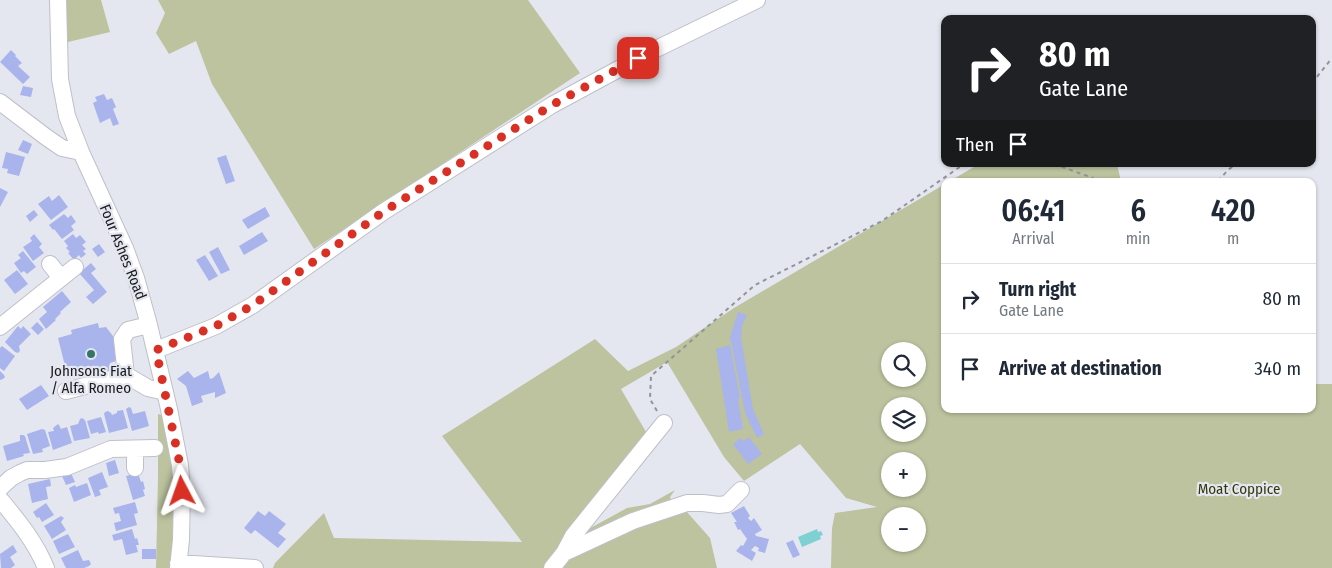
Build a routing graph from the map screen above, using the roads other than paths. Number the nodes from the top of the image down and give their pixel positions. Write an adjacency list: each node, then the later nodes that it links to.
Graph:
1 (58, 0): 4 (street, Four Ashes Road)
2 (758, 0): 10 (street)
3 (0, 102): 4 (street)
4 (81, 152): 8 (street, Four Ashes Road)
5 (50, 264): 7 (street)
6 (74, 267): 7 (street)
7 (61, 278): 9 (street)
8 (149, 325): 10 (street, Four Ashes Road); 11 (street)
9 (0, 326)
10 (156, 350): 13 (street, Four Ashes Road)
11 (126, 375): 12 (street); 13 (street)
12 (66, 391)
13 (165, 392): 22 (street, Four Ashes Road)
14 (664, 422): 21 (street)
15 (155, 448): 16 (street)
16 (135, 449): 17 (street); 18 (street)
17 (135, 468)
18 (0, 488)
19 (741, 490): 21 (street)
20 (0, 499): 23 (street)
21 (564, 553): 25 (street)
22 (178, 565): 24 (street)
23 (42, 567)
24 (255, 568)
25 (552, 568)

